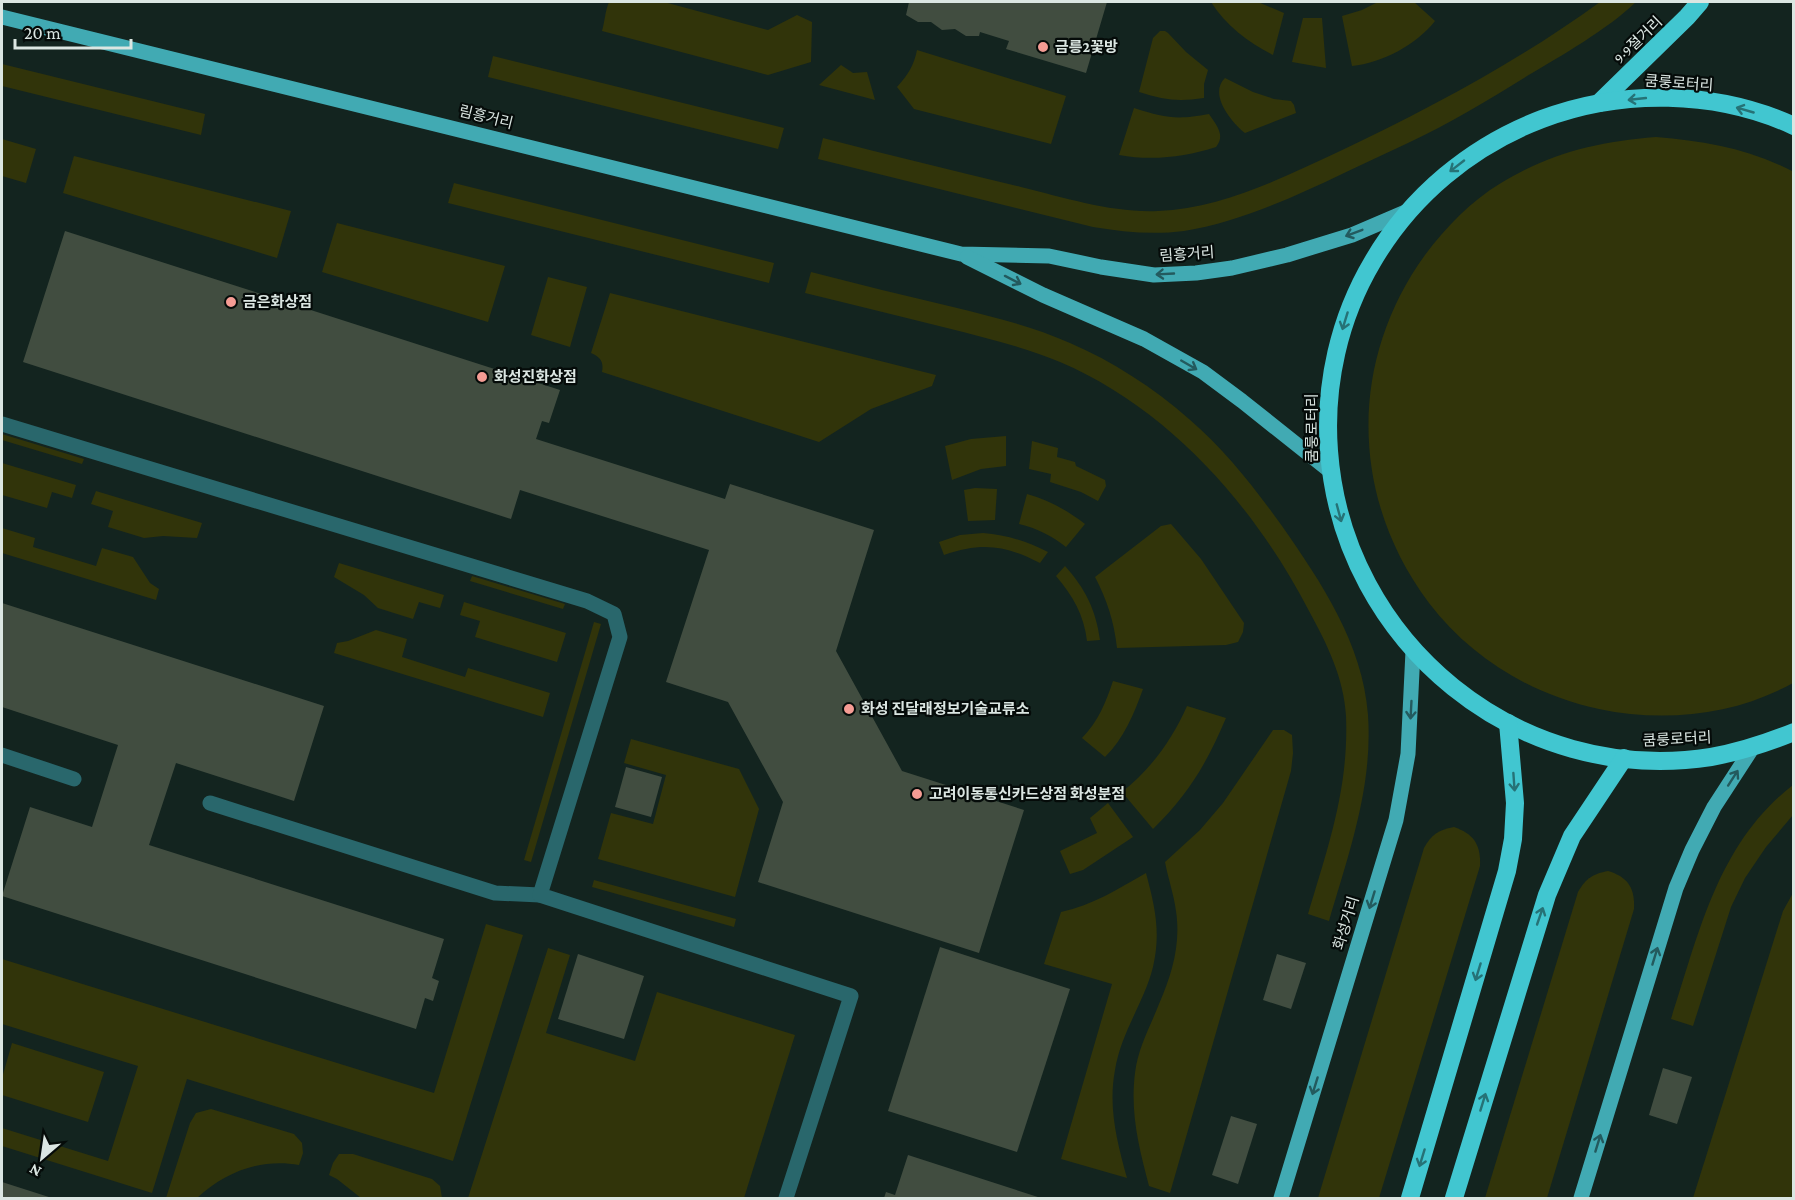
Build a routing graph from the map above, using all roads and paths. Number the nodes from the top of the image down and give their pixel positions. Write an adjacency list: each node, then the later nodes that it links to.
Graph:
1 (1700, 2): 3 (highway, 9·9절거리)
2 (2, 16): 6 (main road, 림흥거리)
3 (1599, 103): 4 (highway, 쿰룽로터리, one-way to 3); 5 (highway, 쿰룽로터리, one-way to 5)
4 (1794, 126)
5 (1408, 211): 6 (main road, 림흥거리, one-way to 6); 8 (highway, 쿰룽로터리, one-way to 8)
6 (961, 254): 8 (main road, 림흥거리, one-way to 8)
7 (2, 424): 17 (street)
8 (1330, 471): 9 (highway, 쿰룽로터리, one-way to 9)
9 (1413, 651): 10 (highway, 쿰룽로터리); 19 (main road, 화성거리, one-way to 19)
10 (1508, 723): 14 (highway, 쿰룽로터리); 20 (highway, one-way to 20)
11 (1794, 732): 12 (highway, 쿰룽로터리)
12 (1753, 747): 14 (highway, 쿰룽로터리); 22 (main road, one-way to 12)
13 (2, 755): 15 (street)
14 (1624, 758): 21 (highway, one-way to 14)
15 (74, 779)
16 (210, 803): 17 (street)
17 (540, 895): 18 (street)
18 (786, 1198)
19 (1281, 1198)
20 (1410, 1198)
21 (1454, 1198)
22 (1581, 1198)

